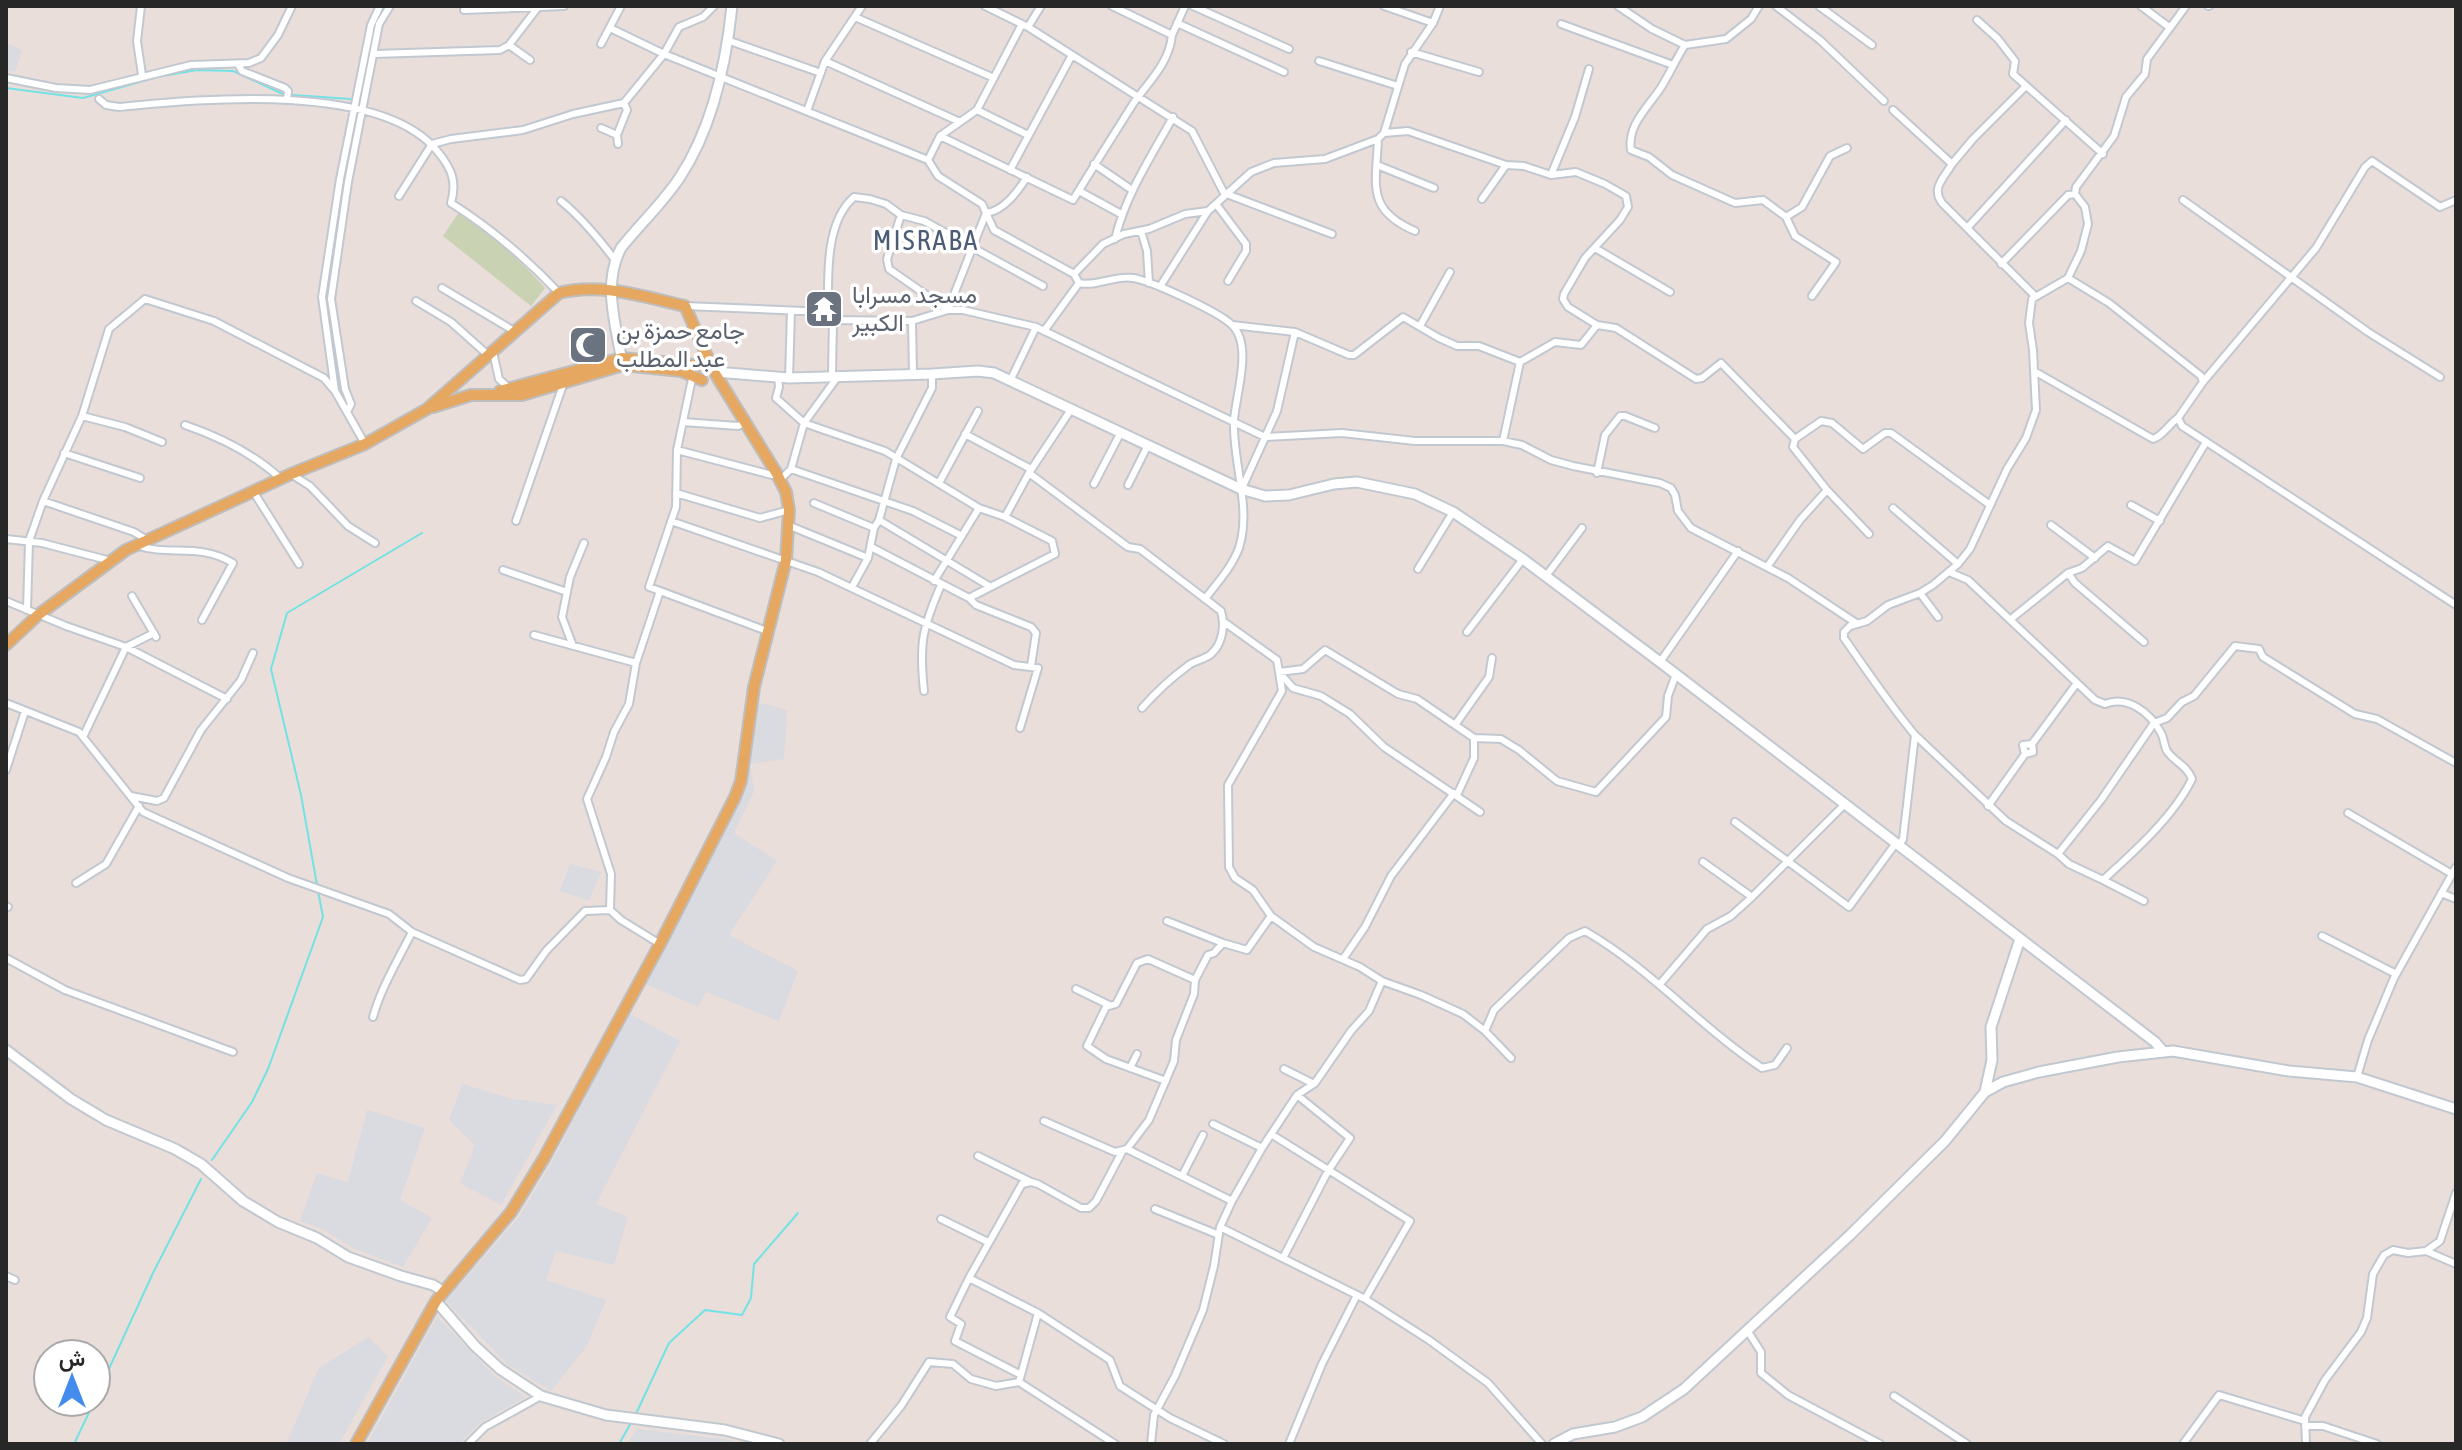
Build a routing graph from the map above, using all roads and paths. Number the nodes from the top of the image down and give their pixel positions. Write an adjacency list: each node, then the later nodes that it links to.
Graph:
1 (141, 6): 53 (street)
2 (292, 6): 47 (street)
3 (380, 6): 64 (street)
4 (390, 6): 41 (street)
5 (539, 6): 6 (street); 24 (street); 36 (street)
6 (564, 6)
7 (621, 6): 32 (street)
8 (714, 6): 42 (street)
9 (732, 6): 34 (street)
10 (985, 6): 30 (street)
11 (1041, 6): 30 (street)
12 (1112, 6): 33 (street)
13 (1185, 6): 27 (street)
14 (1193, 6): 39 (street)
15 (1384, 6): 28 (street)
16 (1440, 6): 28 (street)
17 (1618, 6): 37 (street)
18 (1759, 6): 37 (street)
19 (1776, 6): 62 (street)
20 (1819, 6): 38 (street)
21 (2141, 6): 31 (street)
22 (2186, 6): 31 (street)
23 (858, 7): 25 (street)
24 (464, 10)
25 (855, 17): 45 (street); 56 (street)
26 (1977, 20): 58 (street)
27 (1177, 23): 33 (street); 50 (street)
28 (1433, 23): 40 (street)
29 (1561, 24): 48 (street)
30 (1025, 25): 43 (street); 56 (street)
31 (2169, 27): 79 (street)
32 (610, 28): 35 (street); 42 (street)
33 (1172, 35): 59 (street)
34 (727, 40): 52 (street); 54 (street)
35 (601, 44)
36 (509, 45): 41 (street); 44 (street)
37 (1685, 45): 48 (street)
38 (1872, 45)
39 (1289, 49)
40 (1411, 52): 51 (street); 57 (street)
41 (374, 54): 64 (street)
42 (664, 54): 54 (street); 63 (street)
43 (1072, 55): 59 (street); 73 (street)
44 (530, 60)
45 (825, 61): 52 (street); 70 (street)
46 (1319, 61): 57 (street)
47 (238, 64): 53 (street); 61 (street)
48 (1673, 65): 103 (street)
49 (1589, 69): 86 (street)
50 (1284, 72)
51 (1479, 72)
52 (821, 73): 67 (street)
53 (142, 75): 55 (street)
54 (721, 77): 67 (street); 111 (street)
55 (6, 78)
56 (994, 78): 65 (street)
57 (1398, 86): 75 (street)
58 (2026, 86): 69 (street); 82 (street)
59 (1139, 95): 68 (street); 81 (street)
60 (99, 99): 61 (street)
61 (287, 100): 64 (street)
62 (1884, 101)
63 (624, 103): 72 (street); 76 (street)
64 (359, 110): 76 (street); 157 (street); 162 (street)
65 (977, 110): 70 (street); 73 (street)
66 (1893, 110): 82 (street)
67 (807, 111): 80 (street)
68 (1173, 117): 89 (street); 91 (street)
69 (2066, 120): 79 (street); 104 (street)
70 (960, 122): 74 (street)
71 (601, 128): 72 (street)
72 (617, 135): 77 (street)
73 (1028, 135): 85 (street)
74 (940, 136): 80 (street); 85 (street)
75 (1381, 136): 83 (street); 84 (street); 91 (street)
76 (432, 144): 93 (street); 125 (street)
77 (618, 144)
78 (1847, 148): 103 (street)
79 (2103, 154): 92 (street)
80 (928, 160): 100 (street)
81 (1094, 164): 89 (street); 90 (street)
82 (1952, 164): 104 (street)
83 (1377, 165): 88 (street); 106 (street)
84 (1506, 165): 86 (street); 94 (street)
85 (1010, 170): 87 (street)
86 (1551, 175): 110 (street)
87 (1027, 177): 90 (street); 100 (street)
88 (1434, 188)
89 (1132, 190): 101 (street)
90 (1079, 191): 101 (street)
91 (1224, 193): 98 (street); 107 (street)
92 (2075, 194): 112 (street); 115 (street)
93 (399, 196)
94 (1482, 199)
95 (2183, 200): 116 (street)
96 (2456, 200): 116 (street)
97 (561, 201): 111 (street)
98 (1216, 204): 99 (street); 117 (street)
99 (1208, 211): 105 (street); 120 (street)
100 (986, 213): 109 (street); 114 (street)
101 (1121, 214): 108 (street)
102 (901, 215): 109 (street); 130 (street); 132 (street)
103 (1786, 217): 126 (street)
104 (1968, 227): 112 (street)
105 (1141, 231): 108 (street); 119 (street)
106 (1415, 231)
107 (1332, 234)
108 (1115, 239): 114 (street)
109 (973, 247): 121 (street); 130 (street)
110 (1595, 248): 124 (street); 136 (street)
111 (615, 260): 123 (street)
112 (2001, 264): 127 (street)
113 (1450, 272): 137 (street)
114 (1074, 274): 118 (street)
115 (2068, 278): 127 (street); 155 (street)
116 (2290, 278): 152 (street); 155 (street)
117 (1228, 281)
118 (1079, 283): 119 (street); 139 (street)
119 (1149, 283): 120 (street)
120 (1161, 285): 135 (street)
121 (1043, 286)
122 (442, 288): 140 (street)
123 (611, 291): 125 (main road); 129 (main road); 143 (street)
124 (1670, 292)
125 (559, 293): 140 (main road)
126 (1812, 296)
127 (2035, 296): 146 (street)
128 (416, 301): 142 (street)
129 (685, 306): 131 (street); 145 (main road)
130 (948, 310): 134 (street); 138 (street)
131 (791, 311): 132 (street); 151 (street)
132 (828, 312): 133 (street)
133 (833, 320): 134 (street); 149 (street)
134 (912, 321): 147 (street)
135 (1232, 325): 141 (street); 168 (street)
136 (1597, 325): 144 (street); 174 (street)
137 (1420, 326): 141 (street); 144 (street)
138 (1036, 327): 139 (street); 153 (street)
139 (1044, 331): 168 (street)
140 (516, 332): 142 (main road)
141 (1295, 332): 173 (street)
142 (491, 354): 156 (street); 160 (main road)
143 (622, 362): 145 (main road); 150 (main road); 154 (main road); 156 (main road)
144 (1520, 362): 175 (street)
145 (712, 370): 150 (main road); 151 (street); 166 (main road)
146 (2034, 371): 164 (street); 199 (street)
147 (913, 374): 148 (street); 149 (street)
148 (932, 374): 153 (street); 182 (street)
149 (835, 375): 151 (street); 167 (street)
150 (697, 377): 165 (street)
151 (784, 377): 167 (street)
152 (2440, 377)
153 (1011, 379): 159 (street)
154 (564, 382): 158 (main road); 207 (street)
155 (2203, 382): 164 (street)
156 (510, 389): 158 (main road)
157 (335, 391): 162 (street); 163 (street)
158 (490, 393): 160 (main road)
159 (1072, 408): 171 (street); 184 (street)
160 (427, 409): 178 (main road)
161 (978, 411): 172 (street)
162 (347, 412): 178 (street)
163 (82, 416): 176 (street); 181 (street)
164 (2178, 418): 177 (street)
165 (683, 422): 166 (street); 180 (street)
166 (746, 422): 187 (main road)
167 (804, 423): 182 (street); 183 (street)
168 (1234, 423): 173 (street); 192 (street)
169 (185, 425): 186 (street)
170 (1655, 428): 185 (street)
171 (1121, 432): 179 (street); 190 (street)
172 (965, 434): 184 (street); 189 (street)
173 (1265, 437): 175 (street); 192 (street)
174 (1795, 439): 193 (street); 199 (street)
175 (1503, 441): 185 (street)
176 (162, 442)
177 (2206, 442): 209 (street); 249 (street)
178 (365, 444): 186 (main road)
179 (1149, 445): 191 (street); 192 (street)
180 (677, 450): 187 (street); 195 (street)
181 (64, 453): 188 (street); 197 (street)
182 (896, 459): 189 (street); 196 (street)
183 (791, 469): 187 (street); 196 (street)
184 (1030, 471): 205 (street); 247 (street)
185 (1597, 473): 223 (street)
186 (286, 477): 194 (main road); 219 (street)
187 (779, 477): 203 (main road)
188 (140, 478)
189 (939, 483): 201 (street)
190 (1094, 484)
191 (1128, 485)
192 (1241, 489): 204 (street); 247 (street)
193 (1827, 490): 214 (street); 232 (street)
194 (253, 491): 217 (main road); 230 (street)
195 (676, 493): 203 (street); 208 (street)
196 (885, 500): 206 (street); 215 (street)
197 (43, 501): 217 (street); 218 (street)
198 (814, 503): 212 (street)
199 (1990, 505): 231 (street)
200 (2131, 505): 209 (street)
201 (979, 508): 205 (street); 215 (street)
202 (1893, 508): 231 (street)
203 (789, 510): 211 (main road)
204 (1453, 512): 226 (street); 233 (street)
205 (1005, 517): 240 (street)
206 (879, 520): 212 (street); 228 (street)
207 (516, 521)
208 (671, 521): 227 (street); 242 (street)
209 (2160, 521): 225 (street)
210 (2051, 525): 225 (street)
211 (790, 526): 224 (street); 227 (main road)
212 (874, 528): 222 (street)
213 (1582, 528): 237 (street)
214 (1869, 534)
215 (962, 536): 228 (street)
216 (6, 539): 218 (street)
217 (147, 540): 221 (main road)
218 (29, 541): 229 (street); 250 (street)
219 (375, 543)
220 (584, 543): 243 (street)
221 (136, 545): 229 (main road); 253 (street)
222 (871, 547): 224 (street); 238 (street)
223 (1738, 551): 232 (street); 266 (street)
224 (868, 558): 241 (street)
225 (2095, 558): 236 (street)
226 (1523, 559): 237 (street); 258 (street)
227 (786, 560): 241 (street); 257 (main road)
228 (947, 560): 238 (street); 240 (street)
229 (111, 561): 250 (main road)
230 (299, 564)
231 (1958, 564): 235 (street)
232 (1767, 567): 256 (street)
233 (1418, 569)
234 (503, 570): 243 (street)
235 (1949, 572): 244 (street); 252 (street)
236 (2068, 573): 252 (street); 260 (street)
237 (1546, 576): 266 (street)
238 (934, 581): 239 (street)
239 (941, 585): 246 (street); 255 (street)
240 (989, 586): 246 (street)
241 (852, 587): 255 (street)
242 (660, 591): 257 (street); 267 (street)
243 (567, 592): 262 (street)
244 (1920, 593): 251 (street); 256 (street)
245 (132, 596): 263 (street)
246 (969, 598): 268 (street)
247 (1205, 599): 254 (street)
248 (6, 601): 250 (street)
249 (2456, 605)
250 (32, 613): 261 (main road); 263 (street)
251 (1938, 617)
252 (2011, 619): 271 (street)
253 (202, 620)
254 (1224, 622): 269 (street); 275 (street)
255 (925, 623): 268 (street); 272 (street)
256 (1856, 623): 280 (street)
257 (767, 631): 311 (main road)
258 (1467, 632)
259 (534, 635): 262 (street)
260 (2144, 642)
261 (6, 645)
262 (573, 646): 267 (street)
263 (126, 647): 273 (street); 281 (street)
264 (253, 653): 273 (street)
265 (1492, 658): 278 (street)
266 (1660, 662): 270 (street)
267 (636, 663): 304 (street)
268 (1031, 666): 279 (street)
269 (1279, 672): 278 (street); 285 (street); 305 (street)
270 (1676, 674): 282 (street); 287 (street)
271 (2077, 683): 277 (street); 289 (street)
272 (924, 691)
273 (227, 699): 286 (street)
274 (6, 703): 276 (street)
275 (1142, 708)
276 (25, 711): 281 (street); 284 (street)
277 (2154, 723): 283 (street); 294 (street); 298 (street)
278 (1455, 725): 282 (street)
279 (1020, 728)
280 (1915, 735): 289 (street); 293 (street)
281 (83, 737): 286 (street)
282 (1474, 738): 285 (street)
283 (2456, 763)
284 (6, 770)
285 (1456, 794): 290 (street); 313 (street)
286 (131, 796): 288 (street)
287 (1846, 803): 293 (street); 295 (street)
288 (139, 806): 299 (street); 307 (street)
289 (1988, 806): 294 (street)
290 (1480, 812)
291 (2348, 813): 297 (street)
292 (1735, 822): 295 (street)
293 (1898, 845): 295 (street); 309 (street)
294 (2058, 854): 298 (street)
295 (1788, 860): 301 (street)
296 (1703, 862): 301 (street)
297 (2454, 871): 300 (street)
298 (2103, 880): 303 (street)
299 (76, 883)
300 (2441, 893): 302 (street); 314 (street)
301 (1752, 897): 317 (street)
302 (2456, 899)
303 (2144, 901)
304 (610, 910): 307 (street); 311 (street)
305 (1271, 916): 310 (street); 313 (street)
306 (1167, 921): 310 (street)
307 (412, 932): 320 (street)
308 (2322, 936): 314 (street)
309 (2020, 939): 324 (street); 333 (street)
310 (1223, 943): 315 (street)
311 (660, 944): 359 (main road)
312 (6, 958): 325 (street)
313 (1343, 959): 316 (street)
314 (2396, 974): 330 (street)
315 (1195, 980): 319 (street); 331 (street)
316 (1382, 981): 321 (street); 332 (street)
317 (1660, 984): 321 (street); 322 (street)
318 (1076, 989): 319 (street)
319 (1111, 1005): 328 (street)
320 (373, 1017)
321 (1485, 1031): 327 (street)
322 (1787, 1048)
323 (6, 1050): 359 (street)
324 (2163, 1051): 330 (street); 333 (street)
325 (233, 1052)
326 (1137, 1054): 328 (street)
327 (1511, 1058)
328 (1130, 1068): 331 (street)
329 (1284, 1069): 332 (street)
330 (2357, 1077): 335 (street)
331 (1166, 1081): 341 (street)
332 (1314, 1084): 334 (street)
333 (1985, 1092): 362 (street)
334 (1297, 1095): 338 (street); 343 (street)
335 (2456, 1109)
336 (1044, 1121): 341 (street)
337 (1213, 1124): 340 (street)
338 (1271, 1134): 340 (street); 343 (street)
339 (1203, 1135): 344 (street)
340 (1262, 1148): 347 (street)
341 (1125, 1150): 344 (street); 345 (street)
342 (978, 1156): 345 (street)
343 (1328, 1171): 353 (street); 360 (street)
344 (1182, 1176): 347 (street)
345 (1031, 1182): 351 (street)
346 (2456, 1193): 352 (street)
347 (1232, 1201): 350 (street)
348 (1155, 1209): 350 (street)
349 (941, 1219): 351 (street)
350 (1220, 1231): 353 (street); 366 (street)
351 (988, 1242): 356 (street)
352 (2426, 1251): 354 (street); 367 (street)
353 (1283, 1258): 358 (street)
354 (2456, 1264)
355 (6, 1276): 357 (street)
356 (969, 1278): 361 (street); 363 (street)
357 (15, 1280)
358 (1357, 1295): 360 (street); 375 (street)
359 (440, 1296): 364 (street); 368 (main road)
360 (1365, 1299): 376 (street)
361 (1038, 1313): 363 (street); 366 (street)
362 (1747, 1330): 377 (street); 378 (street)
363 (1020, 1379): 371 (street); 372 (street)
364 (541, 1396): 369 (street); 370 (street)
365 (1894, 1396): 379 (street)
366 (1156, 1410): 373 (street); 374 (street)
367 (2305, 1423): 380 (street); 381 (street); 382 (street)
368 (356, 1444)
369 (468, 1444)
370 (779, 1444)
371 (870, 1444)
372 (1115, 1444)
373 (1151, 1444)
374 (1224, 1444)
375 (1289, 1444)
376 (1542, 1444)
377 (1554, 1444)
378 (1880, 1444)
379 (1967, 1444)
380 (2183, 1444)
381 (2306, 1444)
382 (2377, 1444)

